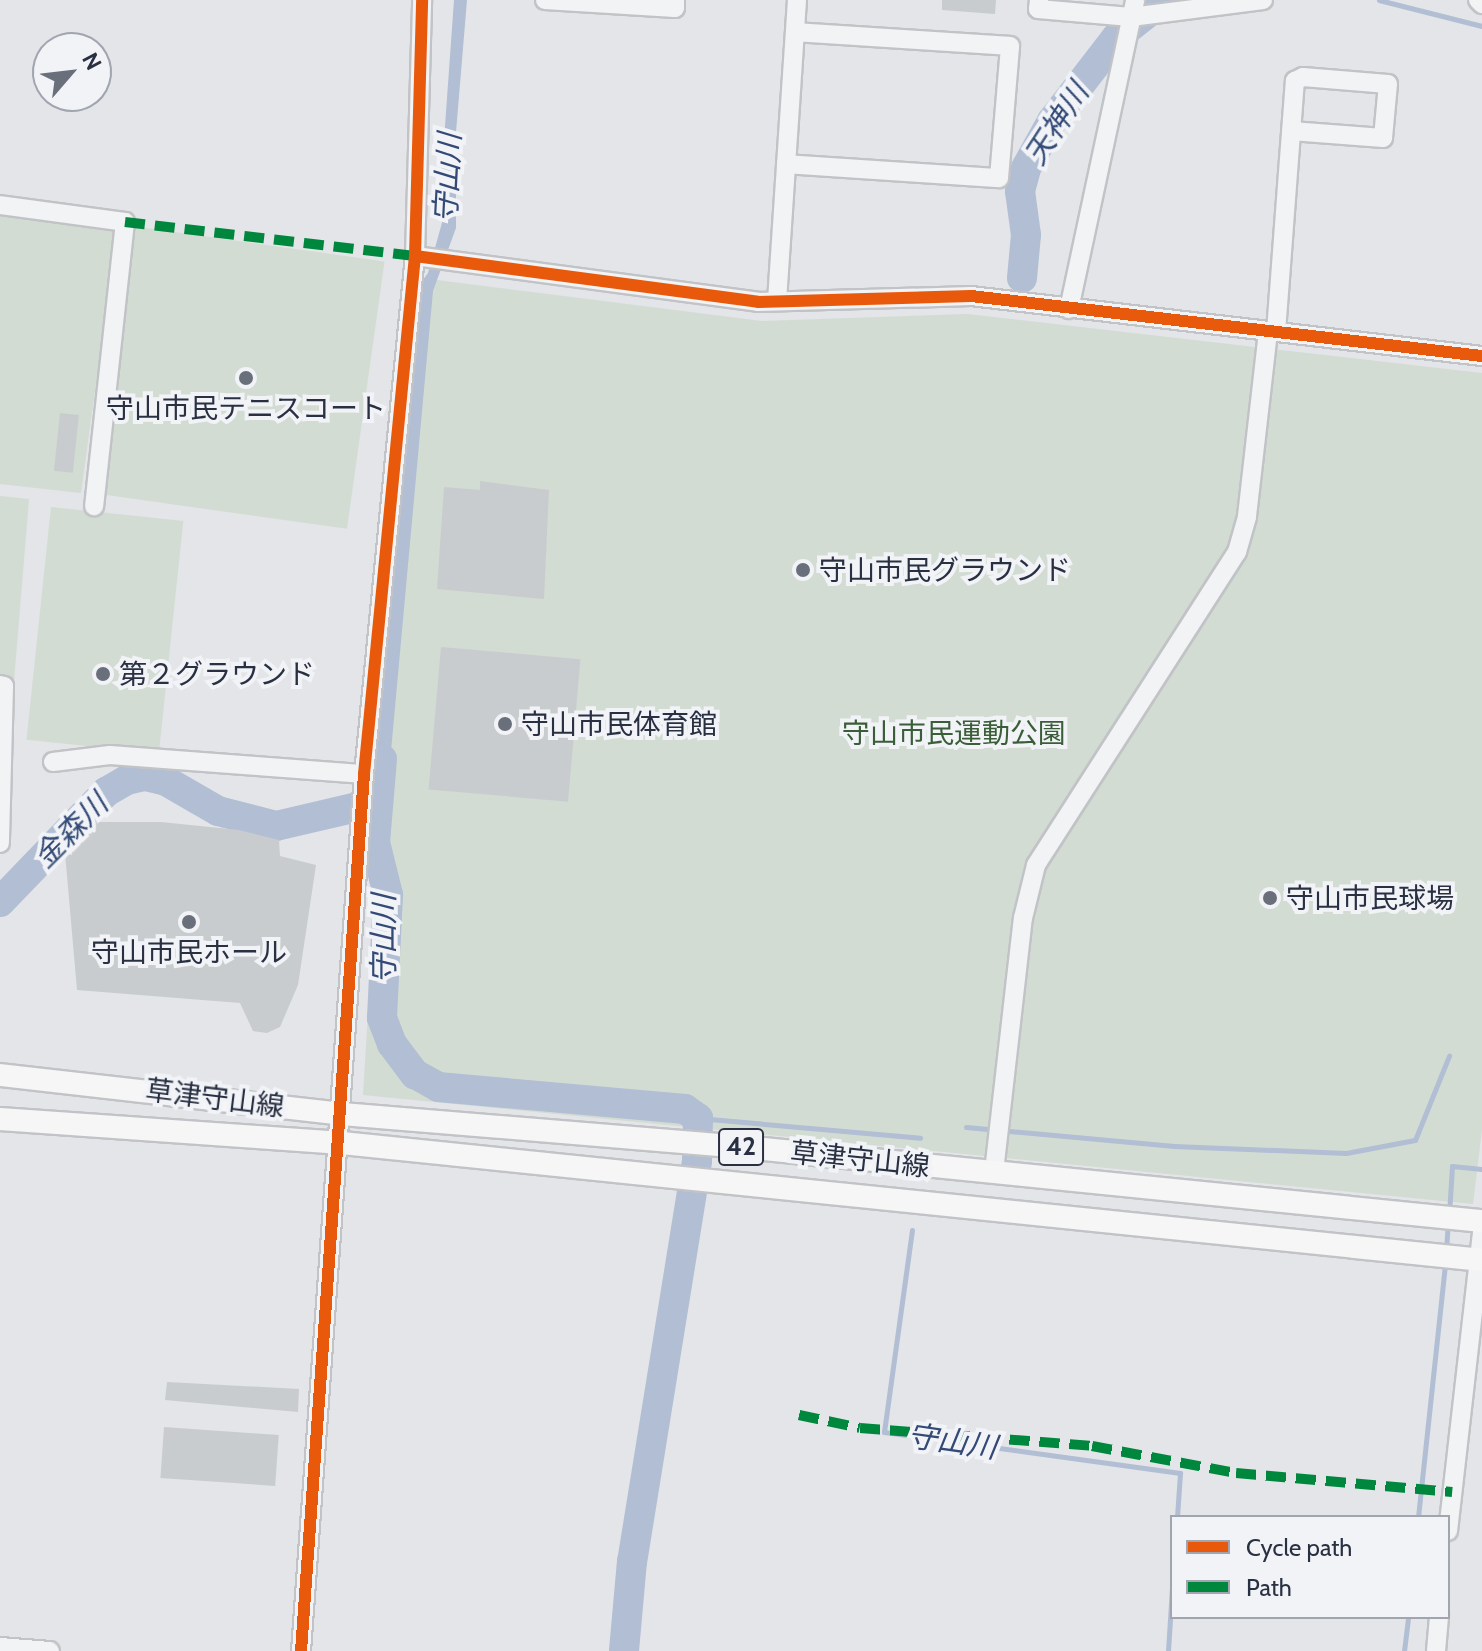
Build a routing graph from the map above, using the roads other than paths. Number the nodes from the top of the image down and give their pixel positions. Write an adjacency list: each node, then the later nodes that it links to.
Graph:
1 (422, 0): 13 (street)
2 (545, 0): 7 (street)
3 (675, 0): 7 (street)
4 (797, 0): 9 (street)
5 (1039, 0): 8 (street)
6 (1263, 0): 8 (street)
7 (582, 1)
8 (1133, 8): 15 (street)
9 (795, 32): 11 (street); 11 (street)
10 (1291, 131): 10 (street); 16 (street)
11 (786, 164): 14 (street)
12 (0, 205): 18 (street)
13 (415, 256): 14 (street); 21 (street)
14 (777, 301): 15 (street)
15 (1069, 309): 16 (street)
16 (1272, 331): 17 (street); 27 (street)
17 (1482, 356)
18 (94, 506)
19 (0, 685): 22 (street)
20 (53, 762): 21 (street)
21 (364, 782): 24 (street)
22 (0, 843)
23 (0, 1075): 24 (main road, 草津守山線 / 42)
24 (342, 1114): 26 (street); 28 (main road, 草津守山線 / 42)
25 (0, 1119): 26 (main road, 草津守山線 / 42)
26 (342, 1143): 30 (main road, 草津守山線 / 42); 35 (street)
27 (995, 1163)
28 (1482, 1221)
29 (1482, 1232): 30 (street)
30 (1479, 1260): 31 (street)
31 (1450, 1515)
32 (1439, 1619): 36 (street)
33 (0, 1647): 34 (street)
34 (50, 1651)
35 (301, 1651)
36 (1436, 1651)

